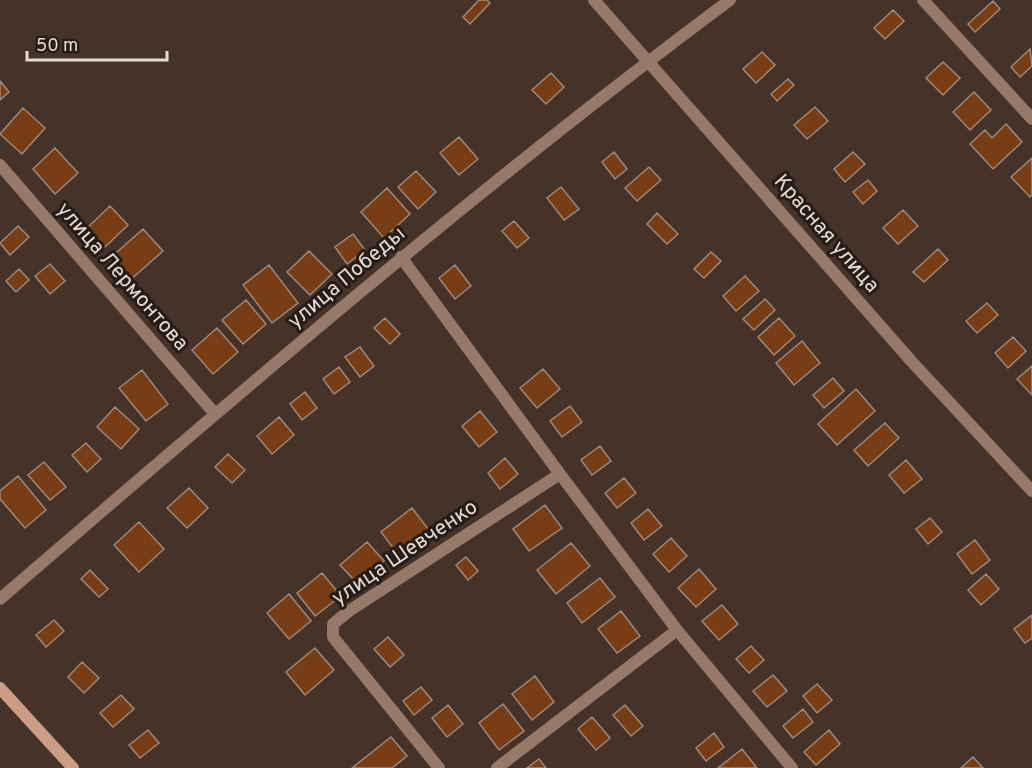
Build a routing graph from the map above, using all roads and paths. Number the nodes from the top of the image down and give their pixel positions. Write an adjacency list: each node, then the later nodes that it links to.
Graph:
1 (594, 0): 4 (street, Красная улица)
2 (730, 0): 4 (street, улица Победы)
3 (923, 0): 5 (street)
4 (648, 61): 7 (street, улица Победы); 10 (street, Красная улица)
5 (1032, 119)
6 (0, 165): 8 (street, улица Лермонтова)
7 (401, 257): 8 (street, улица Победы); 9 (street)
8 (214, 414): 11 (street, улица Победы)
9 (560, 474): 12 (street); 15 (street, улица Шевченко)
10 (1032, 491)
11 (0, 599)
12 (677, 630): 16 (street); 17 (street)
13 (0, 688): 14 (main road)
14 (73, 768)
15 (439, 768)
16 (497, 768)
17 (792, 768)

